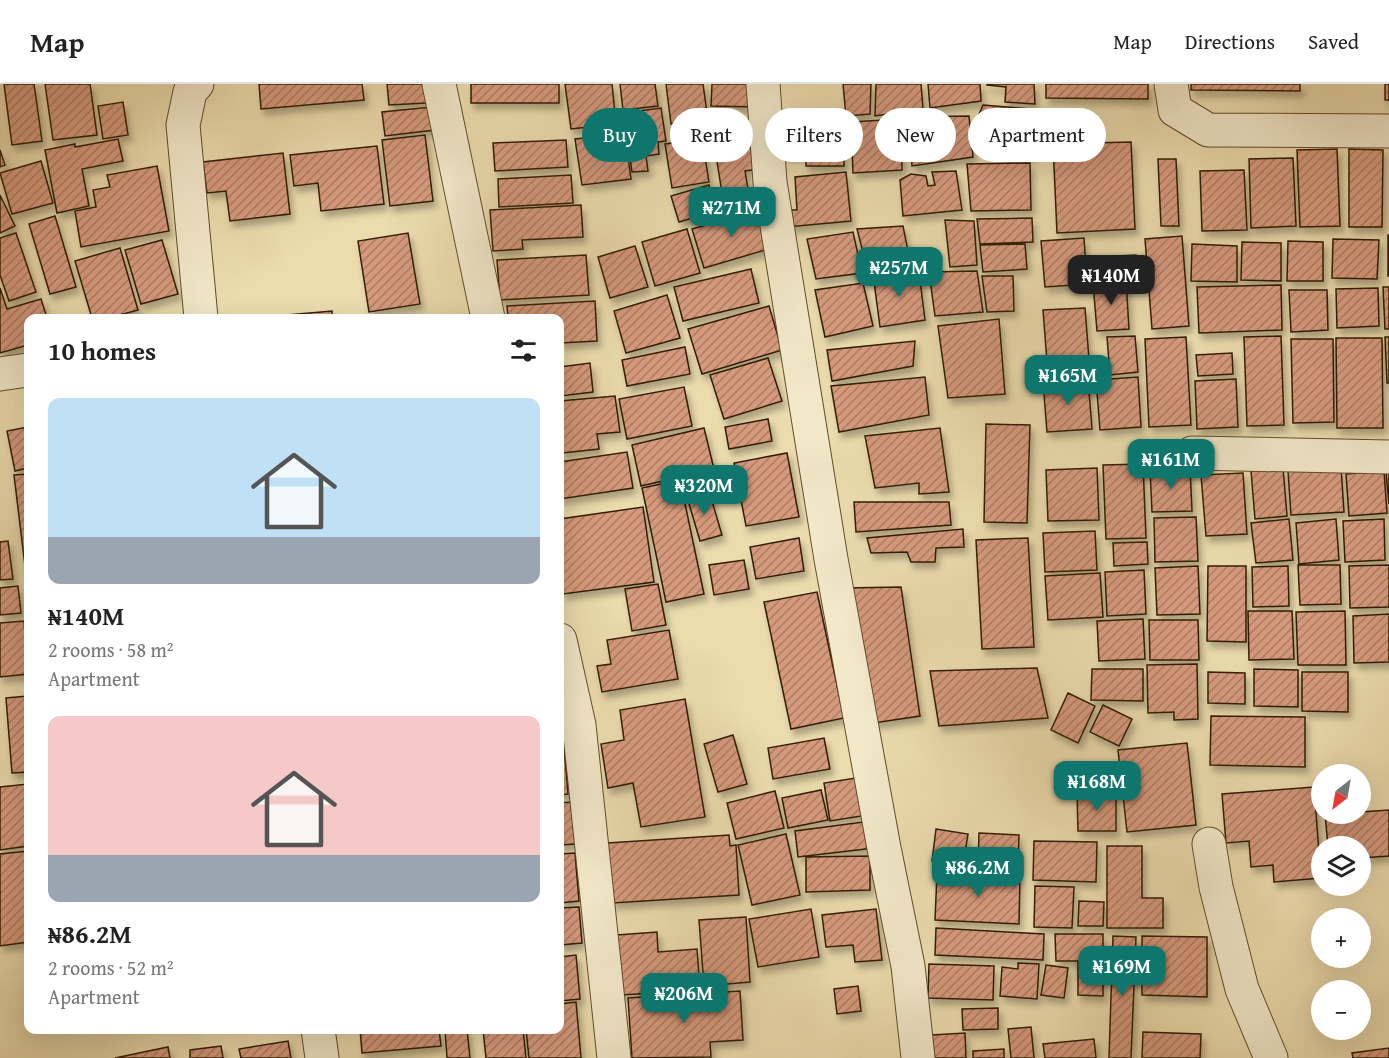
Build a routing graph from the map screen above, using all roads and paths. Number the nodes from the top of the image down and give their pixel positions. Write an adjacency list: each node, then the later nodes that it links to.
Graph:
1 (197, 84): 6 (street)
2 (439, 84): 7 (street)
3 (763, 84): 17 (street)
4 (1171, 84): 5 (street)
5 (1389, 131)
6 (201, 314)
7 (487, 314)
8 (24, 371): 9 (street)
9 (0, 374)
10 (1192, 453): 11 (street)
11 (1389, 457)
12 (564, 658): 16 (street)
13 (1209, 844): 18 (street)
14 (319, 1034): 15 (street)
15 (322, 1058)
16 (614, 1058)
17 (918, 1058)
18 (1271, 1058)

